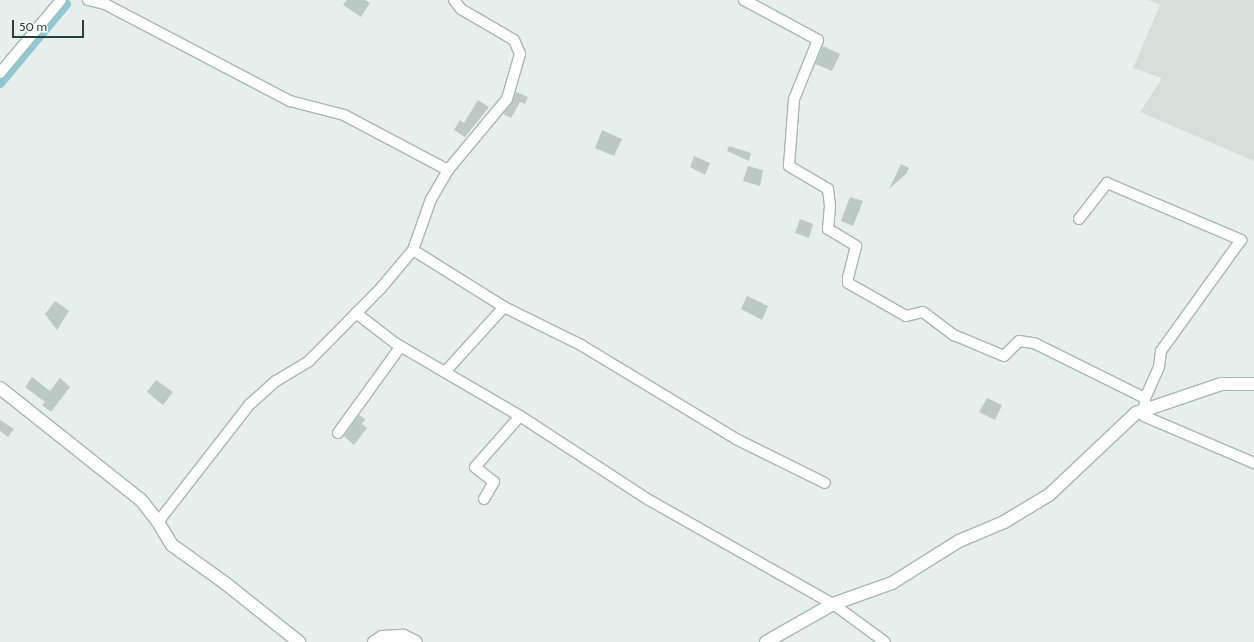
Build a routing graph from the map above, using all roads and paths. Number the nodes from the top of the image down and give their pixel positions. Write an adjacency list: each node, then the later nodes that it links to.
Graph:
1 (61, 0): 5 (street)
2 (88, 0): 6 (street)
3 (454, 0): 6 (street)
4 (744, 0): 15 (street)
5 (0, 73)
6 (448, 170): 8 (street)
7 (1079, 219): 15 (street)
8 (413, 250): 9 (street); 10 (street)
9 (504, 306): 12 (street); 19 (street)
10 (356, 313): 11 (street); 21 (street)
11 (401, 346): 12 (street); 17 (street)
12 (445, 372): 16 (street)
13 (1254, 384): 15 (street)
14 (0, 388): 21 (street)
15 (1144, 403): 18 (street); 22 (street)
16 (520, 416): 20 (street); 22 (street)
17 (338, 433)
18 (1254, 463)
19 (825, 483)
20 (484, 499)
21 (158, 522): 23 (street)
22 (833, 604): 26 (street); 27 (street)
23 (299, 642)
24 (374, 642): 25 (street)
25 (416, 642)
26 (766, 642)
27 (885, 642)

